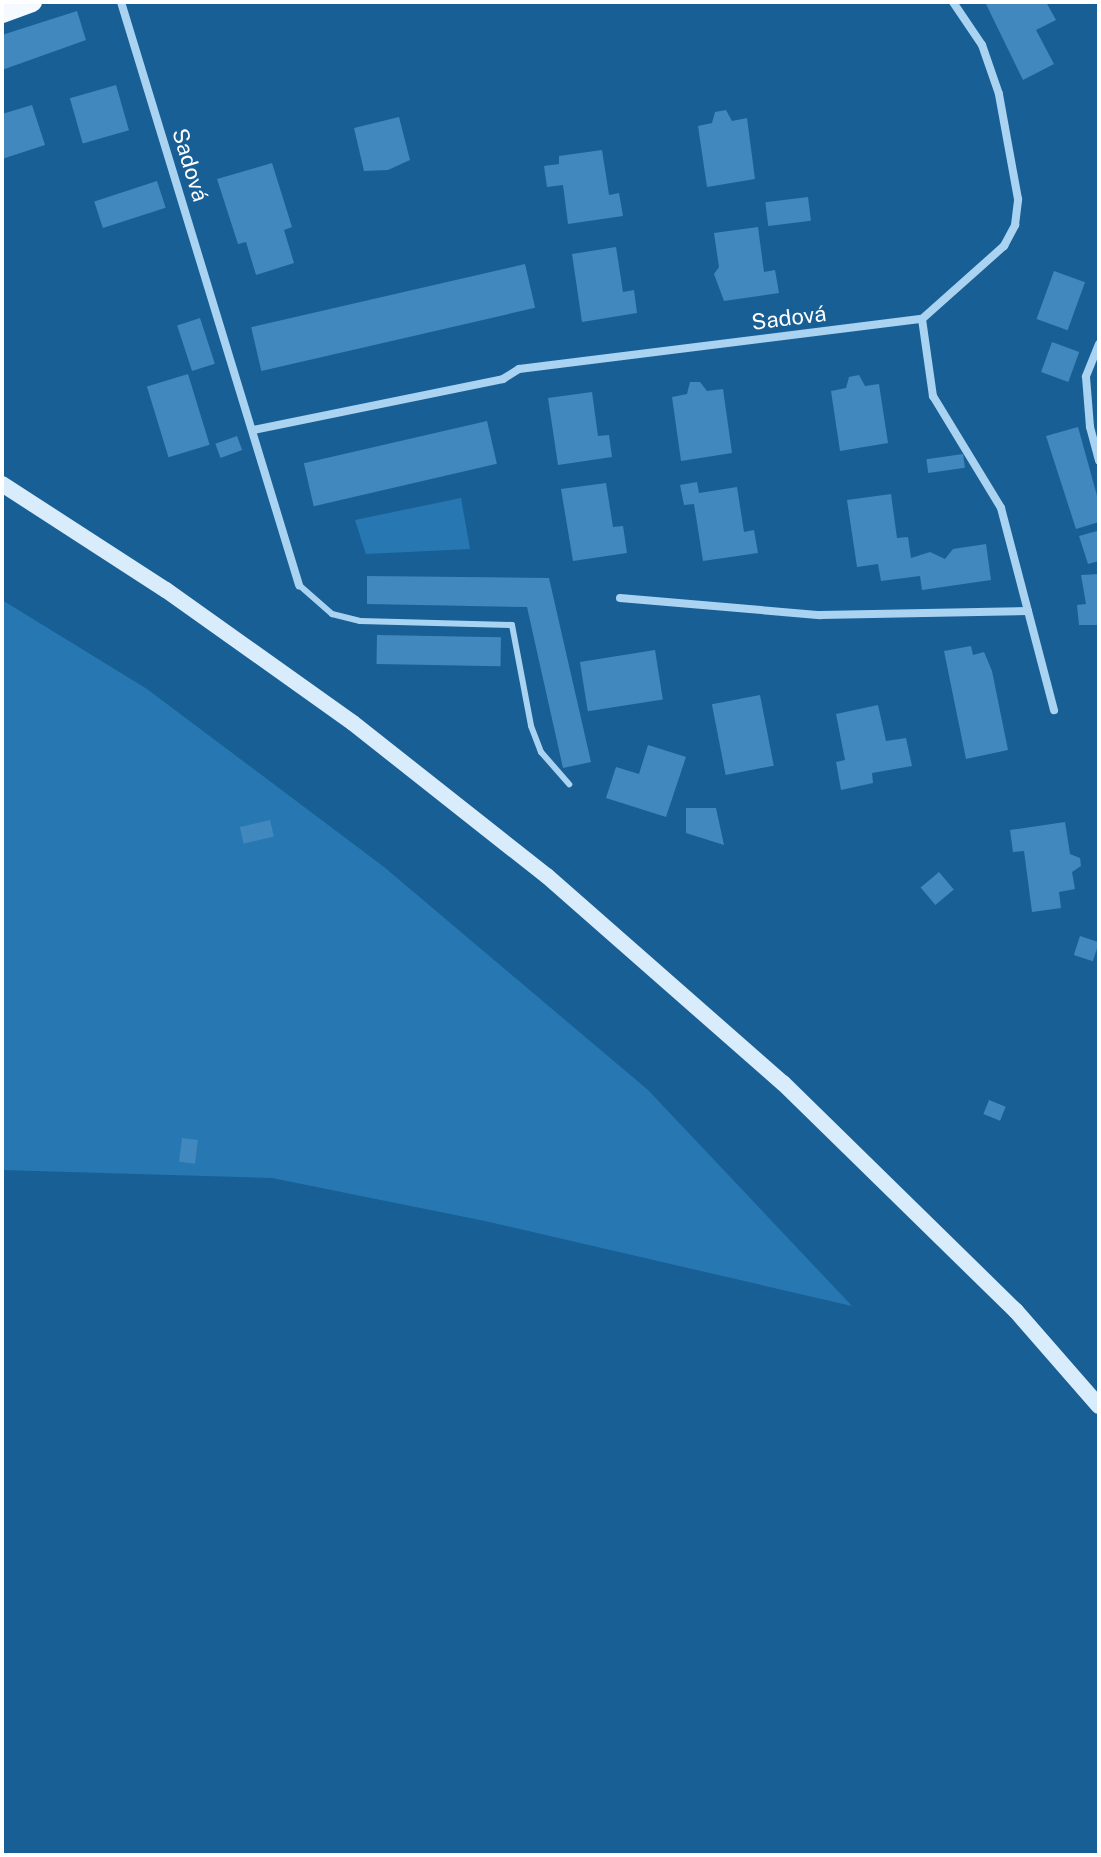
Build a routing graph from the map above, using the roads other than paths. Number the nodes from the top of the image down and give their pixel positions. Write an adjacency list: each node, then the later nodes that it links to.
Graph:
1 (32, 2): 4 (main road)
2 (121, 2): 7 (street, Sadová)
3 (953, 2): 5 (street)
4 (2, 13)
5 (922, 319): 7 (street, Sadová); 12 (street)
6 (1099, 344): 8 (street)
7 (253, 430): 10 (street, Sadová)
8 (1099, 461)
9 (2, 484): 15 (main road)
10 (299, 585): 14 (lane)
11 (620, 598): 12 (street)
12 (1028, 611): 13 (street)
13 (1054, 710)
14 (569, 784)
15 (1099, 1406)

